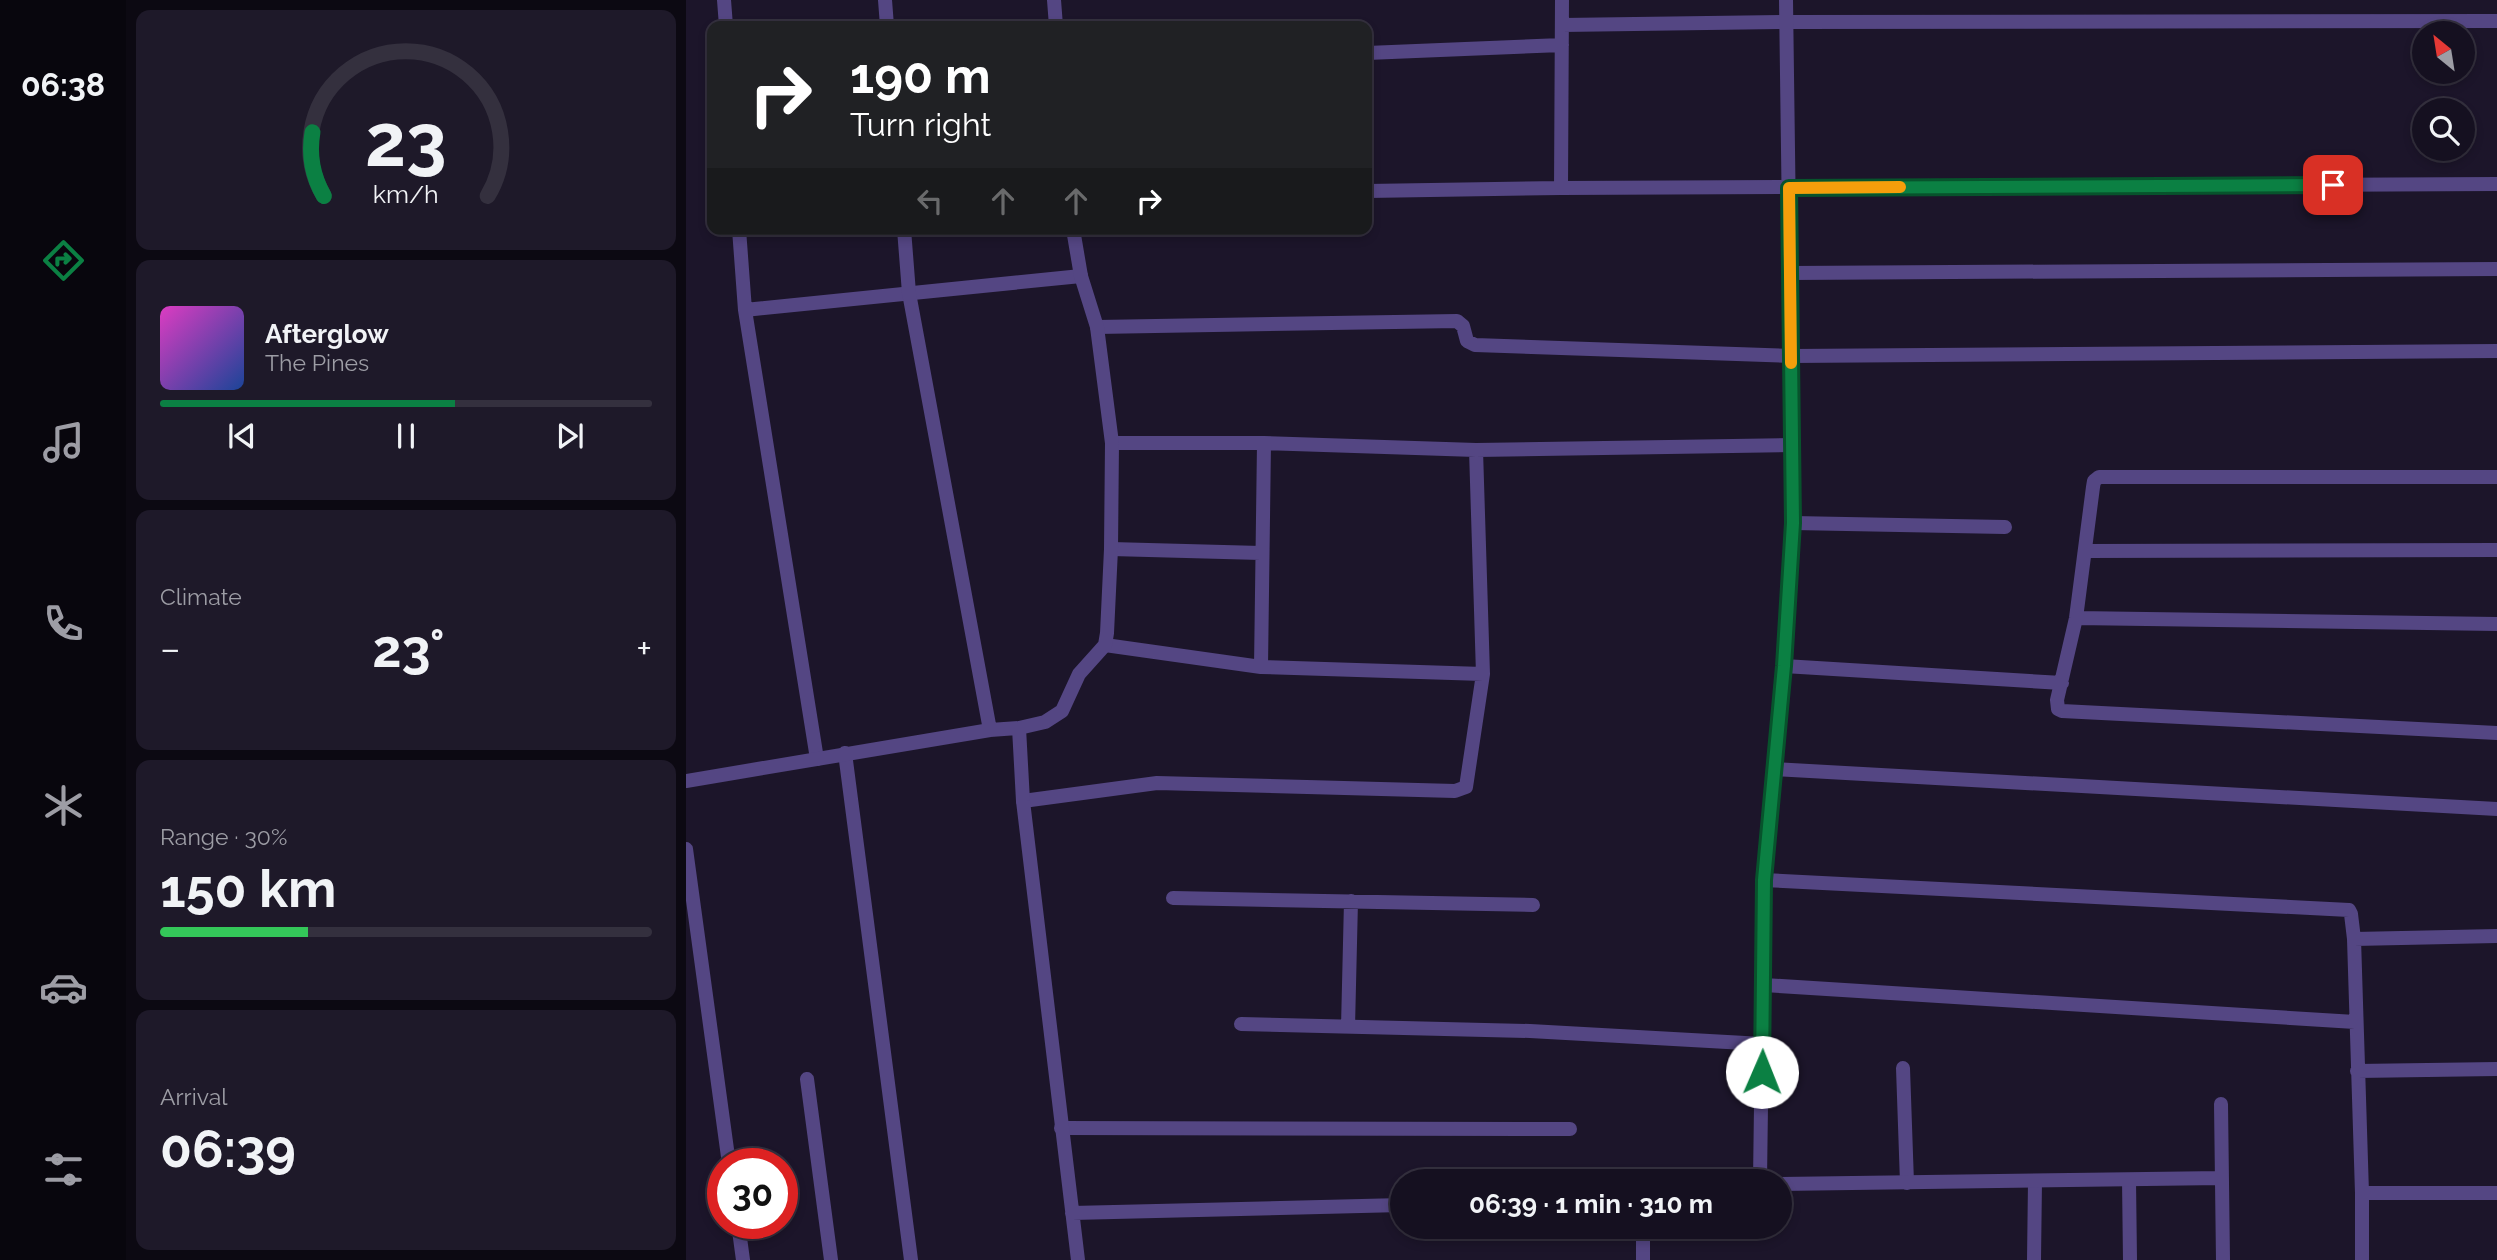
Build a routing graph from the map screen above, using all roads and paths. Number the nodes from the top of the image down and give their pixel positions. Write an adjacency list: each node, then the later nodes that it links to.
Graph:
1 (724, 0): 6 (street)
2 (884, 0): 7 (street)
3 (1054, 0): 8 (street)
4 (1562, 0): 11 (street)
5 (1786, 0): 10 (street)
6 (726, 21)
7 (886, 21)
8 (1056, 21)
9 (2497, 21): 10 (street)
10 (1787, 22): 11 (street); 16 (street)
11 (1562, 25): 12 (street)
12 (1562, 45): 13 (street); 15 (street)
13 (1372, 53)
14 (2497, 184): 16 (street)
15 (1561, 188): 16 (street); 17 (street)
16 (1789, 188): 22 (street)
17 (1372, 191)
18 (739, 235): 25 (street)
19 (904, 235): 24 (street)
20 (1074, 235): 23 (street)
21 (2497, 269): 22 (street)
22 (1790, 273): 28 (street)
23 (1082, 276): 24 (street); 26 (street)
24 (909, 293): 25 (street); 48 (street)
25 (745, 310): 51 (street)
26 (1097, 327): 28 (street); 29 (street)
27 (2497, 351): 28 (street)
28 (1791, 356): 31 (street)
29 (1112, 443): 30 (street); 36 (street)
30 (1264, 443): 32 (street); 39 (street)
31 (1791, 444): 32 (street); 34 (street)
32 (1476, 450): 45 (street)
33 (2497, 477): 38 (street)
34 (1793, 523): 35 (street); 43 (street)
35 (2005, 527)
36 (1111, 549): 39 (street); 42 (street)
37 (2497, 550): 38 (street)
38 (2086, 551): 40 (street)
39 (1261, 553): 44 (street)
40 (2076, 618): 41 (street); 46 (street)
41 (2497, 624)
42 (1105, 645): 44 (street); 47 (street)
43 (1784, 666): 46 (street); 52 (street)
44 (1261, 667): 45 (street)
45 (1483, 674): 54 (street)
46 (2062, 684): 49 (street)
47 (1018, 728): 48 (street); 54 (street)
48 (990, 730): 50 (street)
49 (2497, 733)
50 (845, 754): 51 (street); 90 (street)
51 (817, 759): 53 (street)
52 (1773, 769): 55 (street); 57 (street)
53 (686, 780)
54 (1023, 802): 73 (street)
55 (2497, 809)
56 (686, 849): 75 (street)
57 (1764, 880): 62 (street); 63 (street)
58 (1174, 898): 59 (street)
59 (1350, 901): 60 (street); 66 (street)
60 (1533, 905)
61 (2497, 936): 62 (street)
62 (2354, 939): 64 (street)
63 (1764, 985): 64 (street); 67 (street)
64 (2355, 1022): 70 (street)
65 (1241, 1024): 66 (street)
66 (1348, 1027): 67 (street)
67 (1763, 1044): 76 (street)
68 (1903, 1068): 80 (street)
69 (2497, 1069): 70 (street)
70 (2357, 1071): 82 (street)
71 (807, 1079): 89 (street)
72 (2221, 1104): 77 (street)
73 (1061, 1128): 74 (street); 85 (street)
74 (1570, 1129)
75 (727, 1148)
76 (1760, 1169)
77 (2221, 1178): 78 (street); 95 (street)
78 (2129, 1180): 79 (street); 94 (street)
79 (2035, 1181): 80 (street); 93 (street)
80 (1907, 1182): 81 (street)
81 (1792, 1184)
82 (2362, 1193): 83 (street); 96 (street)
83 (2497, 1193)
84 (1390, 1205): 85 (street)
85 (1072, 1213): 91 (street)
86 (740, 1239): 88 (street)
87 (1643, 1239): 92 (street)
88 (743, 1260)
89 (831, 1260)
90 (911, 1260)
91 (1078, 1260)
92 (1643, 1260)
93 (2034, 1260)
94 (2130, 1260)
95 (2223, 1260)
96 (2362, 1260)

